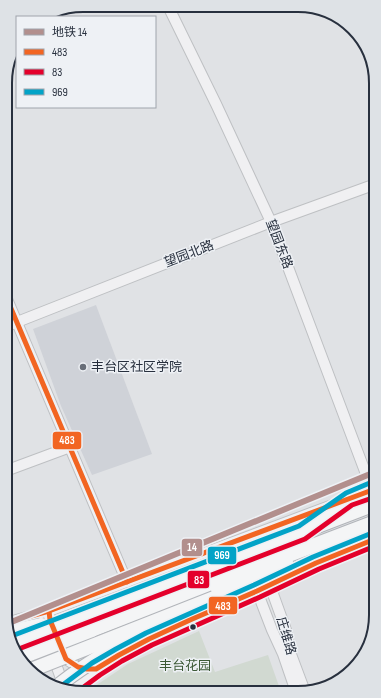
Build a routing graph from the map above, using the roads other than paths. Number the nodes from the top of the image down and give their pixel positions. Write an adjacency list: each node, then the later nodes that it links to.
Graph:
1 (171, 12): 3 (street, 望园东路)
2 (369, 186): 3 (street, 望园北路)
3 (271, 222): 4 (street, 望园北路); 7 (street, 望园东路)
4 (12, 324): 5 (street)
5 (70, 447): 6 (street); 15 (street)
6 (12, 469)
7 (369, 477)
8 (369, 492): 9 (street)
9 (349, 499): 12 (highway); 15 (street)
10 (369, 506): 12 (highway)
11 (369, 524): 13 (highway)
12 (302, 532): 20 (highway)
13 (327, 541): 18 (highway); 25 (highway, bridge)
14 (369, 541): 16 (street)
15 (127, 582): 19 (street)
16 (275, 582): 17 (street); 31 (street, 庄维路)
17 (257, 591): 27 (street); 32 (street, 庄维路)
18 (214, 598): 26 (highway, bridge); 28 (highway, bridge)
19 (49, 611): 21 (street); 27 (street)
20 (88, 614): 23 (highway, bridge); 24 (highway, bridge)
21 (36, 615): 22 (street); 29 (street)
22 (12, 621)
23 (14, 631)
24 (17, 642)
25 (26, 656)
26 (36, 668)
27 (96, 669): 30 (street)
28 (62, 683)
29 (63, 683)
30 (75, 685)
31 (303, 685)
32 (294, 686)

